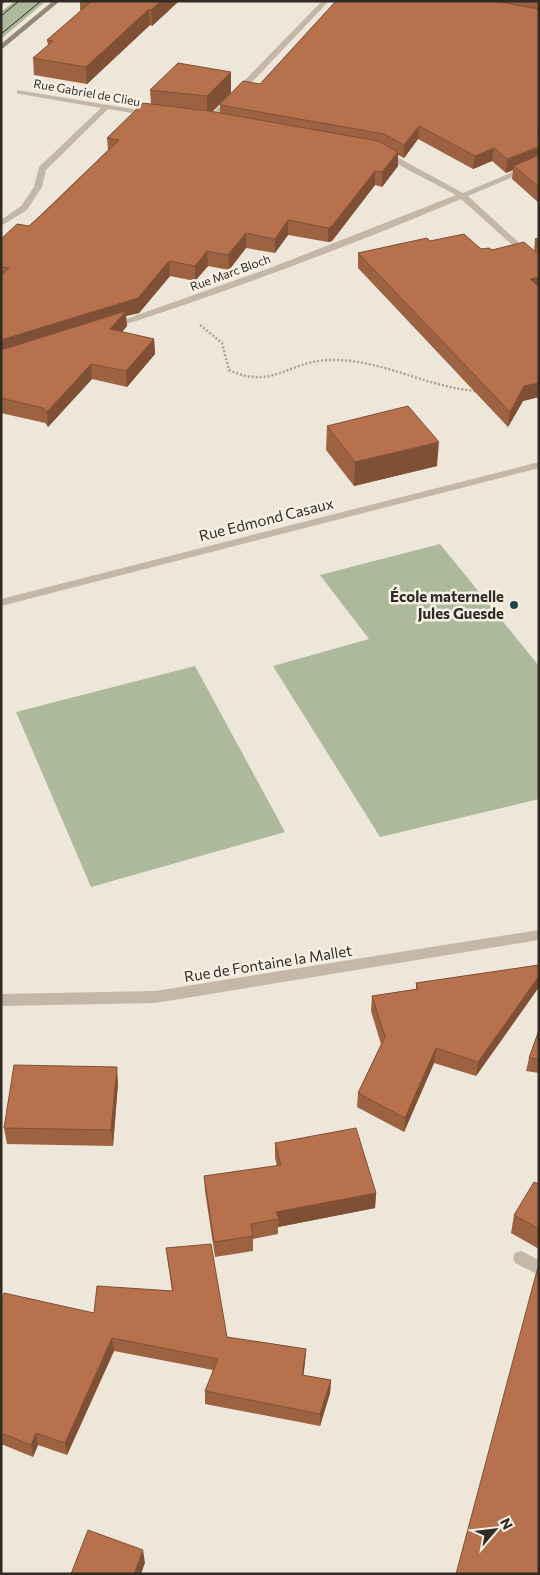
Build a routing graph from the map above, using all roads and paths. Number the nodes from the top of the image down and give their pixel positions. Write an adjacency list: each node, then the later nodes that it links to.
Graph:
1 (57, 1): 3 (main road)
2 (326, 1): 7 (street)
3 (1, 48)
4 (20, 92): 5 (street, Rue Gabriel de Clieu)
5 (106, 107): 6 (street, Rue Gabriel de Clieu); 11 (street)
6 (161, 116)
7 (219, 123)
8 (380, 151): 10 (street)
9 (539, 163): 10 (street, Rue Marc Bloch)
10 (463, 196): 12 (street); 13 (street, Rue Marc Bloch)
11 (1, 224)
12 (539, 266)
13 (175, 306): 14 (street, Rue Marc Bloch); 15 (path)
14 (102, 329)
15 (480, 391)
16 (539, 465): 17 (street, Rue Edmond Casaux)
17 (1, 602)
18 (539, 935): 19 (street, Rue de Fontaine la Mallet)
19 (1, 1000)
20 (521, 1258): 21 (street)
21 (539, 1268)

